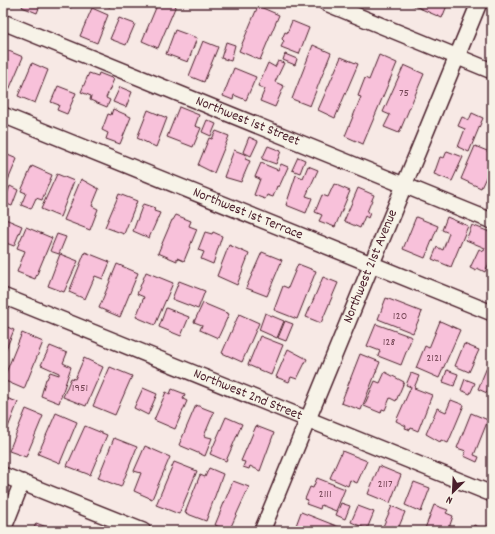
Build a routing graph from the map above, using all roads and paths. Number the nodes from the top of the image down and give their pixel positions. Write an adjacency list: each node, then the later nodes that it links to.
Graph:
1 (326, 3): 4 (street)
2 (479, 3): 4 (street, Northwest 21st Avenue)
3 (3, 22): 7 (street, Northwest 1st Street)
4 (457, 57): 5 (street); 7 (street, Northwest 21st Avenue)
5 (492, 71)
6 (3, 115): 9 (street, Northwest 1st Terrace)
7 (405, 185): 8 (street, Northwest 1st Street); 9 (street, Northwest 21st Avenue)
8 (492, 221)
9 (371, 264): 11 (street, Northwest 1st Terrace); 12 (street, Northwest 21st Avenue)
10 (3, 296): 12 (street, Northwest 2nd Street)
11 (492, 313)
12 (308, 419): 15 (street, Northwest 2nd Street); 18 (street, Northwest 21st Avenue)
13 (3, 475): 14 (street)
14 (22, 482): 16 (street); 17 (street)
15 (492, 494)
16 (3, 530)
17 (143, 531)
18 (262, 531)

